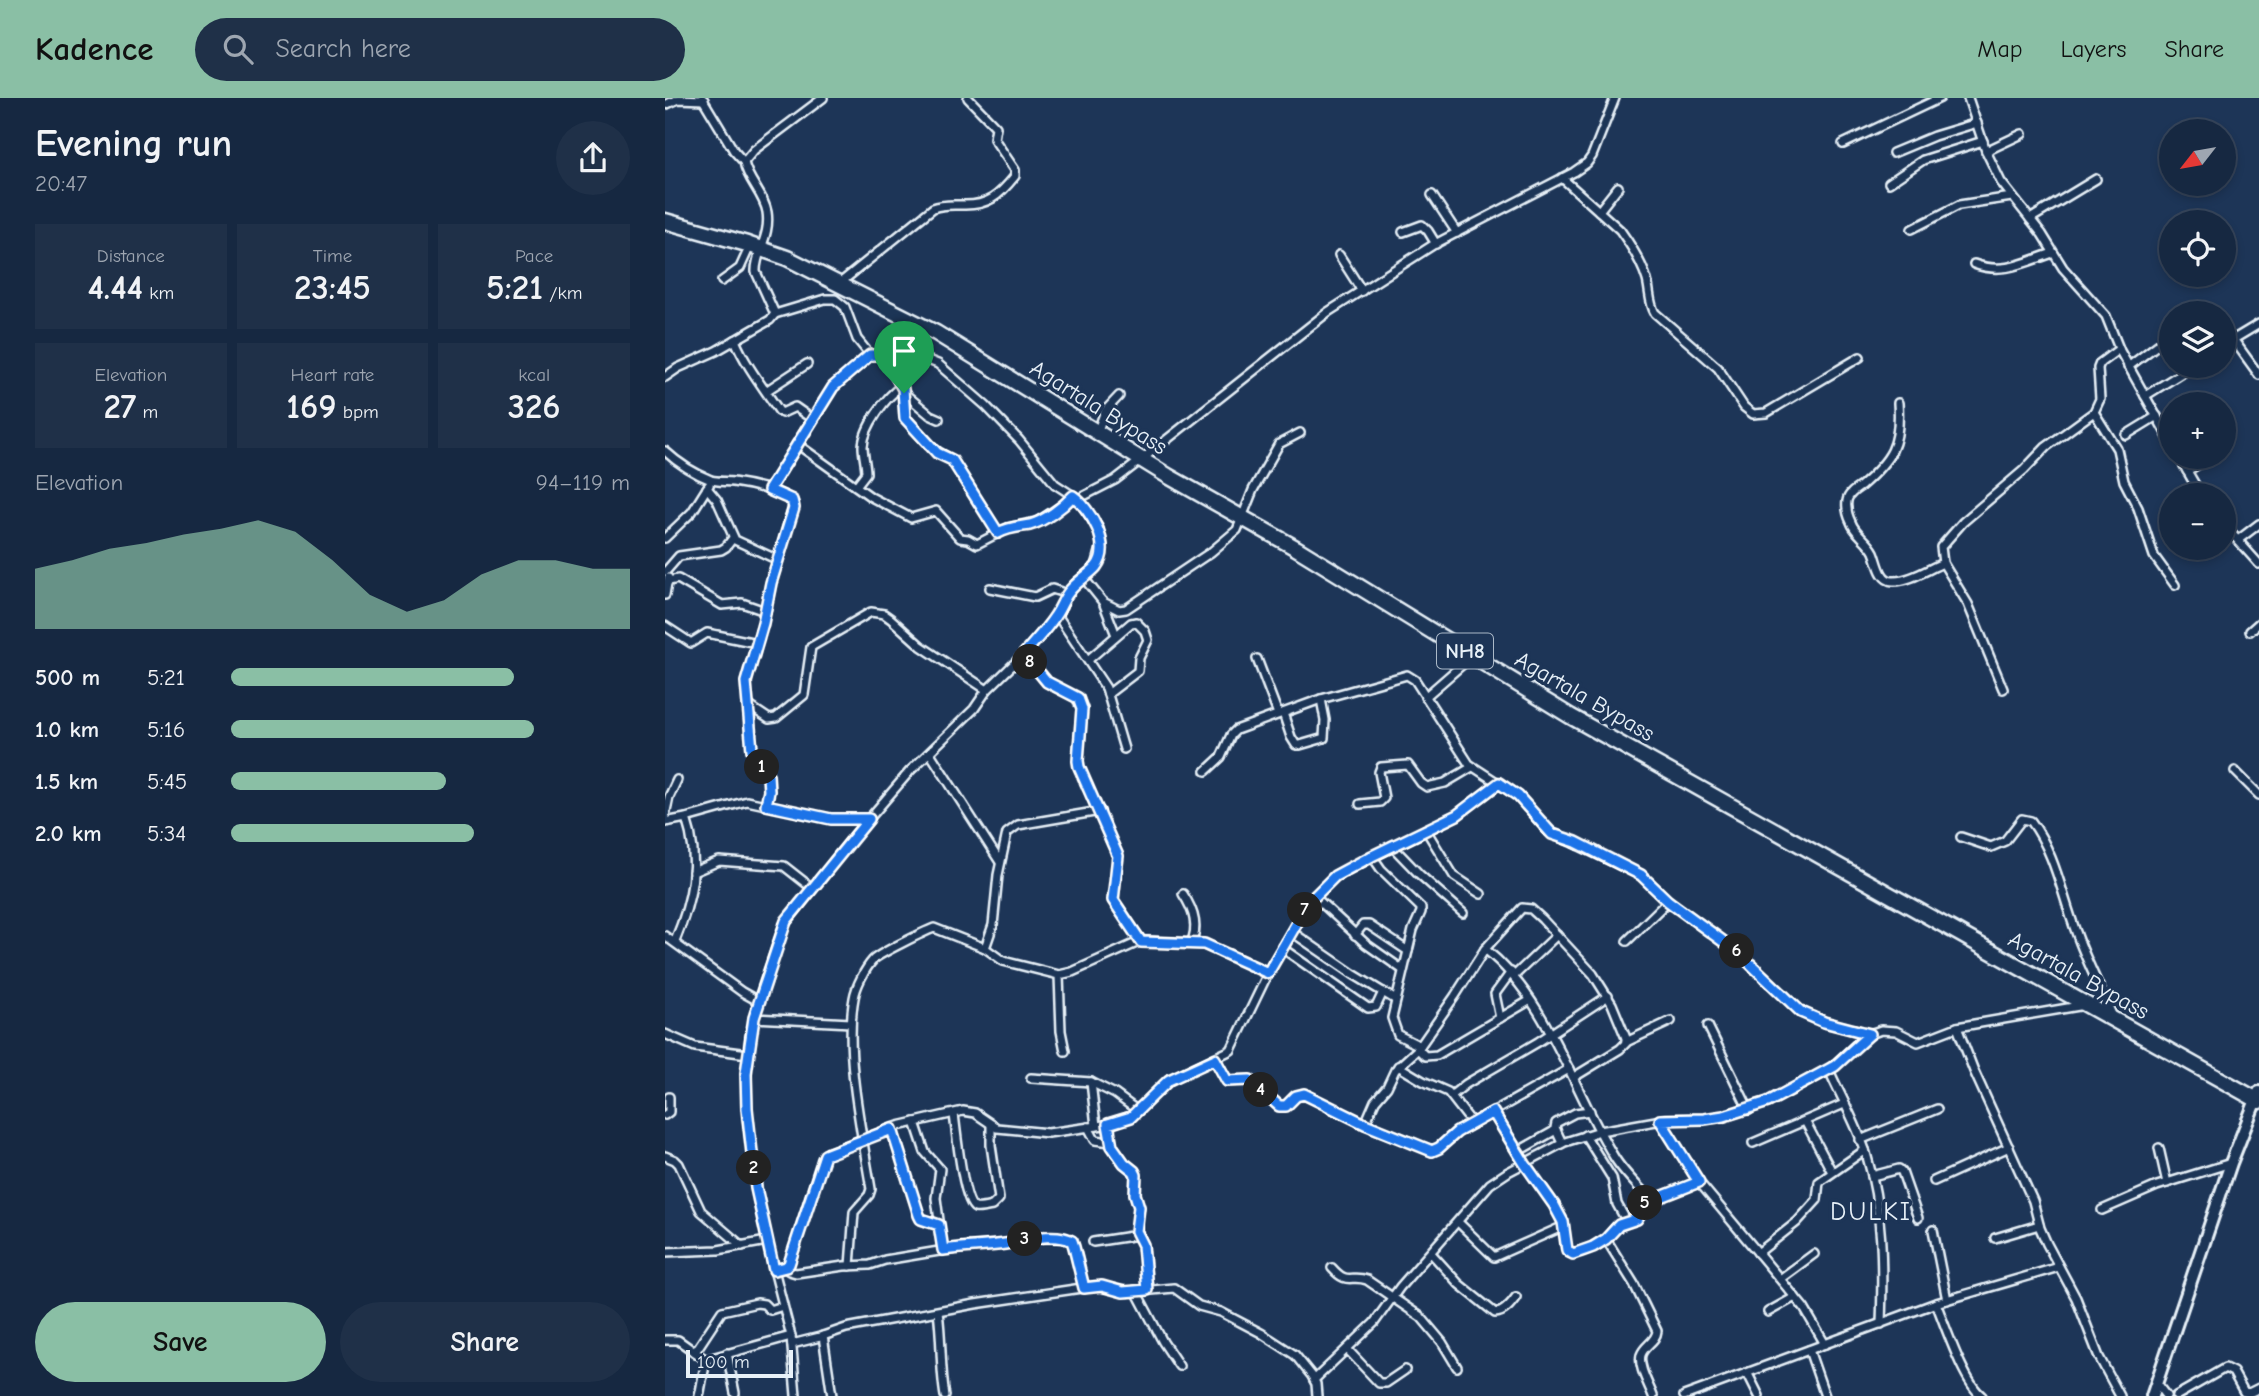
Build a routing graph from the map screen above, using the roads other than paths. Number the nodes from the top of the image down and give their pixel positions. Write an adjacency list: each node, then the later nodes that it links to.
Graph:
1 (823, 98): 14 (street)
2 (968, 98): 33 (street)
3 (1615, 98): 15 (street)
4 (1940, 98): 11 (street)
5 (1968, 98): 8 (street)
6 (703, 99): 7 (street); 14 (street)
7 (665, 106)
8 (1977, 123): 10 (street); 13 (street)
9 (2022, 134): 12 (street)
10 (1983, 141): 12 (street); 17 (street)
11 (1843, 144)
12 (1986, 151): 20 (street)
13 (1893, 153)
14 (744, 162): 28 (street)
15 (1562, 178): 21 (street); 26 (street)
16 (2096, 179): 22 (street)
17 (1889, 183)
18 (1618, 187): 21 (street)
19 (1432, 195): 26 (street)
20 (2013, 197): 22 (street); 24 (street)
21 (1599, 211): 45 (street)
22 (2030, 219): 29 (street)
23 (665, 221): 28 (highway, Agartala Bypass / NH8)
24 (1912, 229)
25 (1403, 232): 27 (street)
26 (1457, 233): 27 (street)
27 (1436, 244): 34 (street)
28 (757, 247): 32 (street); 33 (highway, Agartala Bypass / NH8); 35 (street)
29 (2053, 253): 31 (street); 42 (street)
30 (1339, 255): 34 (street)
31 (1974, 264)
32 (722, 281)
33 (839, 284): 61 (highway, Agartala Bypass / NH8)
34 (1361, 291): 66 (street)
35 (775, 314): 39 (street); 43 (street)
36 (2256, 325): 37 (street); 38 (street)
37 (2259, 336)
38 (2236, 338)
39 (735, 340): 49 (street); 52 (street)
40 (2236, 342): 48 (street)
41 (2159, 344): 47 (street)
42 (2119, 349): 47 (street); 56 (street)
43 (870, 355): 44 (street); 58 (street)
44 (884, 355): 51 (street); 74 (street)
45 (1860, 357)
46 (807, 364): 52 (street)
47 (2128, 367): 54 (street)
48 (2259, 375)
49 (665, 377)
50 (2174, 378): 54 (street)
51 (903, 389): 59 (street); 71 (street); 77 (street)
52 (766, 391): 58 (street)
53 (1119, 396): 61 (street)
54 (2145, 396): 57 (street)
55 (1898, 403): 82 (street)
56 (2094, 412): 82 (street); 87 (street)
57 (2157, 416): 60 (street); 63 (street)
58 (812, 419): 64 (street)
59 (939, 419)
60 (2159, 420)
61 (1097, 433): 66 (highway, Agartala Bypass / NH8)
62 (1300, 433): 75 (street)
63 (2126, 435)
64 (797, 444): 71 (street); 73 (street)
65 (665, 451): 69 (street)
66 (1141, 460): 74 (street); 75 (highway, Agartala Bypass / NH8)
67 (2190, 469): 68 (street)
68 (2187, 471): 70 (street)
69 (712, 480): 72 (street); 73 (street)
70 (2194, 483)
71 (856, 486): 77 (street)
72 (707, 488): 78 (street); 79 (street)
73 (769, 490): 81 (street)
74 (1075, 498): 77 (street); 85 (street)
75 (1242, 517): 91 (street); 100 (highway, Agartala Bypass / NH8)
76 (2259, 524): 80 (street)
77 (998, 533)
78 (665, 538)
79 (733, 538): 81 (street); 84 (street)
80 (2238, 540): 83 (street)
81 (778, 559): 92 (street)
82 (1943, 563): 103 (street)
83 (2259, 564)
84 (665, 571): 86 (street)
85 (1083, 577): 90 (street); 91 (street)
86 (669, 580): 89 (street); 92 (street)
87 (2175, 585)
88 (990, 588): 90 (street)
89 (665, 594)
90 (1067, 594): 93 (street)
91 (1103, 602): 97 (street)
92 (765, 611): 98 (street)
93 (1056, 615): 99 (street); 102 (street)
94 (2259, 623): 96 (street)
95 (665, 626): 98 (street)
96 (2250, 631)
97 (1117, 635): 102 (street); 105 (street)
98 (757, 643): 108 (street)
99 (1024, 654): 104 (street); 120 (street)
100 (1473, 656): 106 (street); 158 (highway, Agartala Bypass / NH8)
101 (1257, 659): 109 (street)
102 (1088, 660): 105 (street)
103 (2003, 689)
104 (987, 690): 108 (street); 111 (street)
105 (1108, 694): 110 (street)
106 (1425, 696): 107 (street); 112 (street)
107 (1321, 699): 109 (street); 109 (street)
108 (748, 705): 119 (street)
109 (1280, 713): 113 (street)
110 (1124, 749)
111 (930, 753): 123 (street); 129 (street)
112 (1472, 767): 116 (street); 118 (street)
113 (1206, 771)
114 (2235, 771): 117 (street)
115 (677, 780): 121 (street)
116 (1499, 783): 125 (street); 135 (street)
117 (2259, 795)
118 (1360, 804)
119 (766, 805): 122 (street); 123 (street)
120 (1100, 811): 129 (street); 143 (street)
121 (665, 816)
122 (686, 818): 124 (street); 130 (street)
123 (869, 819): 131 (street)
124 (665, 822)
125 (1426, 830): 127 (street); 133 (street)
126 (1961, 837): 162 (street)
127 (1392, 846): 128 (street); 136 (street)
128 (1372, 856): 134 (street); 148 (street)
129 (1001, 863): 145 (street)
130 (693, 872): 131 (street); 141 (street)
131 (812, 888): 157 (street)
132 (1183, 894): 144 (street)
133 (1481, 894)
134 (1314, 896): 137 (street); 138 (street)
135 (1668, 901): 142 (street); 168 (street)
136 (1463, 913)
137 (1292, 932): 146 (street); 153 (street)
138 (1355, 935): 148 (street); 149 (street)
139 (1557, 935): 147 (street); 151 (street); 154 (street)
140 (665, 936): 141 (street)
141 (675, 941): 157 (street)
142 (1627, 941)
143 (1141, 942): 144 (street); 152 (street)
144 (1191, 943): 150 (street)
145 (985, 948): 152 (street); 163 (street)
146 (1282, 948): 150 (street); 153 (street)
147 (1485, 949): 151 (street); 170 (street)
148 (1408, 951): 149 (street)
149 (1403, 970): 155 (street)
150 (1268, 973): 173 (street)
151 (1513, 974): 156 (street); 160 (street)
152 (1059, 975): 171 (street)
153 (1383, 992): 155 (street)
154 (1608, 996): 167 (street); 169 (street)
155 (1396, 1000): 170 (street)
156 (1529, 1000): 160 (street); 167 (street)
157 (758, 1001): 159 (street)
158 (2086, 1005): 162 (highway, Agartala Bypass / NH8); 165 (street)
159 (754, 1018): 163 (street); 172 (street)
160 (1500, 1018): 170 (street)
161 (1671, 1021): 169 (street)
162 (2115, 1021): 182 (highway, Agartala Bypass / NH8)
163 (851, 1023): 203 (street)
164 (1708, 1026): 185 (street)
165 (1957, 1027): 168 (street); 208 (street)
166 (665, 1034): 172 (street)
167 (1550, 1034): 175 (street); 180 (street)
168 (1870, 1034): 176 (street)
169 (1626, 1042): 177 (street)
170 (1419, 1047): 174 (street)
171 (1065, 1051)
172 (748, 1054): 232 (street)
173 (1215, 1059): 186 (street); 196 (street)
174 (1398, 1066): 180 (street); 196 (street)
175 (1569, 1069): 177 (street); 188 (street)
176 (1829, 1070): 183 (street); 185 (street)
177 (1574, 1077): 187 (street)
178 (1031, 1078): 179 (street)
179 (1091, 1082): 186 (street); 198 (street)
180 (1452, 1095): 194 (street)
181 (669, 1097): 190 (street)
182 (2258, 1098): 213 (street)
183 (1844, 1104): 192 (street); 204 (street)
184 (1937, 1109): 204 (street)
185 (1749, 1110): 191 (street)
186 (1138, 1111): 195 (street)
187 (1590, 1111): 200 (street); 201 (street)
188 (1493, 1112): 194 (street); 211 (street)
189 (954, 1114): 193 (street); 197 (street); 197 (street)
190 (665, 1115)
191 (1660, 1120): 201 (street); 218 (street)
192 (1805, 1121): 207 (street); 215 (street)
193 (915, 1122): 199 (street); 225 (street)
194 (1472, 1123): 196 (street)
195 (1108, 1124): 198 (street); 205 (street)
196 (1365, 1124)
197 (991, 1126): 198 (street)
198 (1092, 1127): 205 (street)
199 (892, 1129): 203 (street); 225 (street)
200 (1556, 1130): 206 (street); 211 (street)
201 (1600, 1130): 202 (street); 220 (street)
202 (1585, 1135): 206 (street); 224 (street)
203 (863, 1139): 240 (street); 241 (street)
204 (1860, 1140): 210 (street)
205 (1111, 1142): 229 (street)
206 (1562, 1143): 214 (street)
207 (1753, 1143)
208 (2008, 1147): 217 (street); 226 (street)
209 (2159, 1148): 219 (street)
210 (1865, 1150): 215 (street); 216 (street)
211 (1517, 1152): 214 (street)
212 (665, 1156): 234 (street)
213 (2231, 1163): 219 (street); 272 (street)
214 (1525, 1164): 223 (street); 227 (street)
215 (1832, 1172): 238 (street)
216 (1872, 1176): 222 (street); 257 (street)
217 (1934, 1181)
218 (1699, 1182): 220 (street); 238 (street)
219 (2167, 1183): 221 (street)
220 (1649, 1198): 224 (street)
221 (2102, 1210)
222 (1918, 1218)
223 (1458, 1222): 227 (street); 237 (street)
224 (1627, 1222): 231 (street)
225 (939, 1225): 235 (street)
226 (2039, 1225): 230 (street); 242 (street)
227 (1563, 1226): 231 (street)
228 (1933, 1230): 252 (street)
229 (1138, 1235): 233 (street); 247 (street)
230 (1995, 1238)
231 (1606, 1239): 282 (street)
232 (767, 1241): 234 (street); 244 (street)
233 (1093, 1242)
234 (742, 1246): 236 (street)
235 (943, 1250): 240 (street); 246 (street)
236 (665, 1252)
237 (1431, 1253): 249 (street); 250 (street)
238 (1758, 1253): 245 (street)
239 (1814, 1254): 245 (street)
240 (850, 1266): 241 (street)
241 (786, 1267): 244 (street)
242 (2059, 1267): 252 (street); 285 (street)
243 (1332, 1268): 249 (street)
244 (774, 1270): 254 (street)
245 (1780, 1279): 251 (street)
246 (1084, 1288): 248 (street); 255 (street)
247 (1147, 1290): 248 (street); 271 (street)
248 (1136, 1291): 267 (street)
249 (1394, 1297): 262 (street); 268 (street)
250 (1516, 1297)
251 (1795, 1297): 256 (street); 261 (street)
252 (1947, 1300): 253 (street)
253 (1936, 1303): 257 (street); 276 (street)
254 (783, 1306): 260 (street); 264 (street)
255 (938, 1312): 258 (street); 280 (street)
256 (1768, 1312)
257 (1881, 1324): 261 (street)
258 (823, 1336): 260 (street); 279 (street)
259 (665, 1340): 264 (street)
260 (792, 1340): 265 (street); 278 (street)
261 (1825, 1344): 263 (street)
262 (1347, 1349): 269 (street); 271 (street)
263 (1809, 1350): 270 (street); 284 (street)
264 (695, 1352): 266 (street)
265 (727, 1353): 266 (street); 274 (street)
266 (706, 1360): 277 (street)
267 (1179, 1366)
268 (1457, 1367)
269 (1405, 1370)
270 (1748, 1374): 275 (street); 283 (street)
271 (1314, 1380): 281 (street)
272 (2156, 1383): 286 (street); 287 (street)
273 (2259, 1388): 288 (street)
274 (736, 1393)
275 (1690, 1395)
276 (1978, 1395)
277 (699, 1396)
278 (796, 1396)
279 (832, 1396)
280 (945, 1396)
281 (1317, 1396)
282 (1653, 1396)
283 (1759, 1396)
284 (1825, 1396)
285 (2120, 1396)
286 (2152, 1396)
287 (2167, 1396)
288 (2176, 1396)

